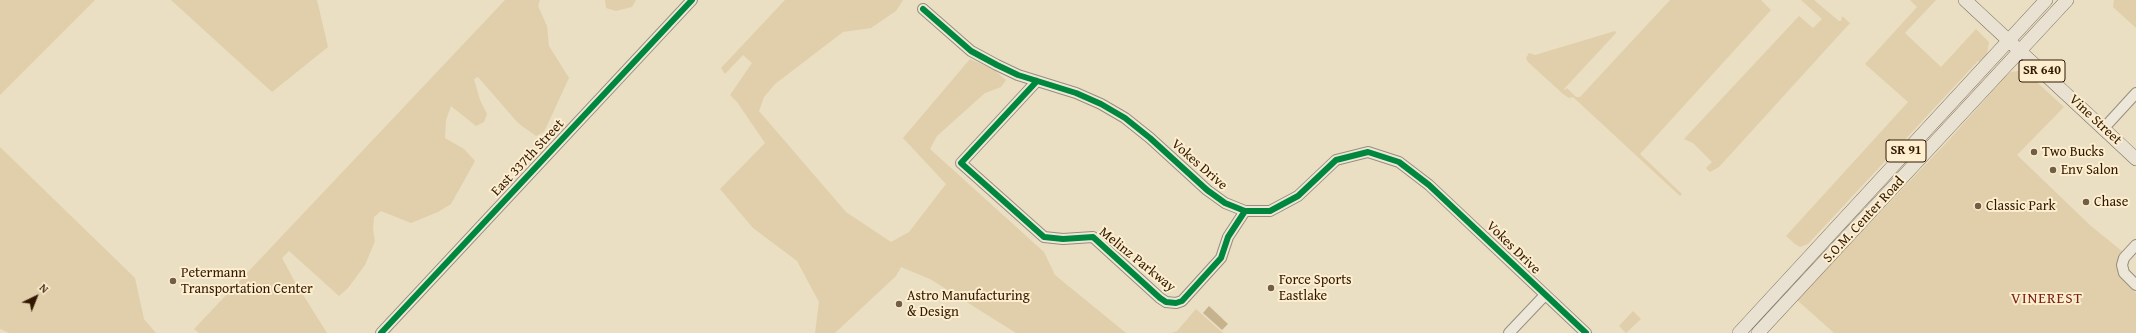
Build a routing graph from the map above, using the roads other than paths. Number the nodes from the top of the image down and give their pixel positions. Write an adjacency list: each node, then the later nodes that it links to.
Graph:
1 (692, 0): 16 (street, East 337th Street)
2 (1965, 0): 6 (main road, Vine Street / SR 640)
3 (2046, 0): 6 (main road, S.O.M. Center Road / SR 91)
4 (2067, 0): 7 (main road, S.O.M. Center Road / SR 91)
5 (923, 9): 8 (street, Vokes Drive)
6 (2009, 41): 7 (main road, Vine Street / SR 640); 19 (main road, S.O.M. Center Road / SR 91)
7 (2020, 51): 10 (main road, Vine Street / SR 640); 20 (main road, S.O.M. Center Road / SR 91)
8 (1037, 81): 12 (street, Vokes Drive); 12 (street, Melinz Parkway)
9 (2136, 93): 10 (street)
10 (2104, 128): 11 (main road, Vine Street / SR 640)
11 (2136, 159)
12 (1245, 211): 15 (street, Vokes Drive)
13 (2136, 245): 14 (street)
14 (2136, 285)
15 (1545, 295): 17 (street); 18 (street, Vokes Drive)
16 (381, 333)
17 (1509, 333)
18 (1586, 333)
19 (1739, 333)
20 (1758, 333)

